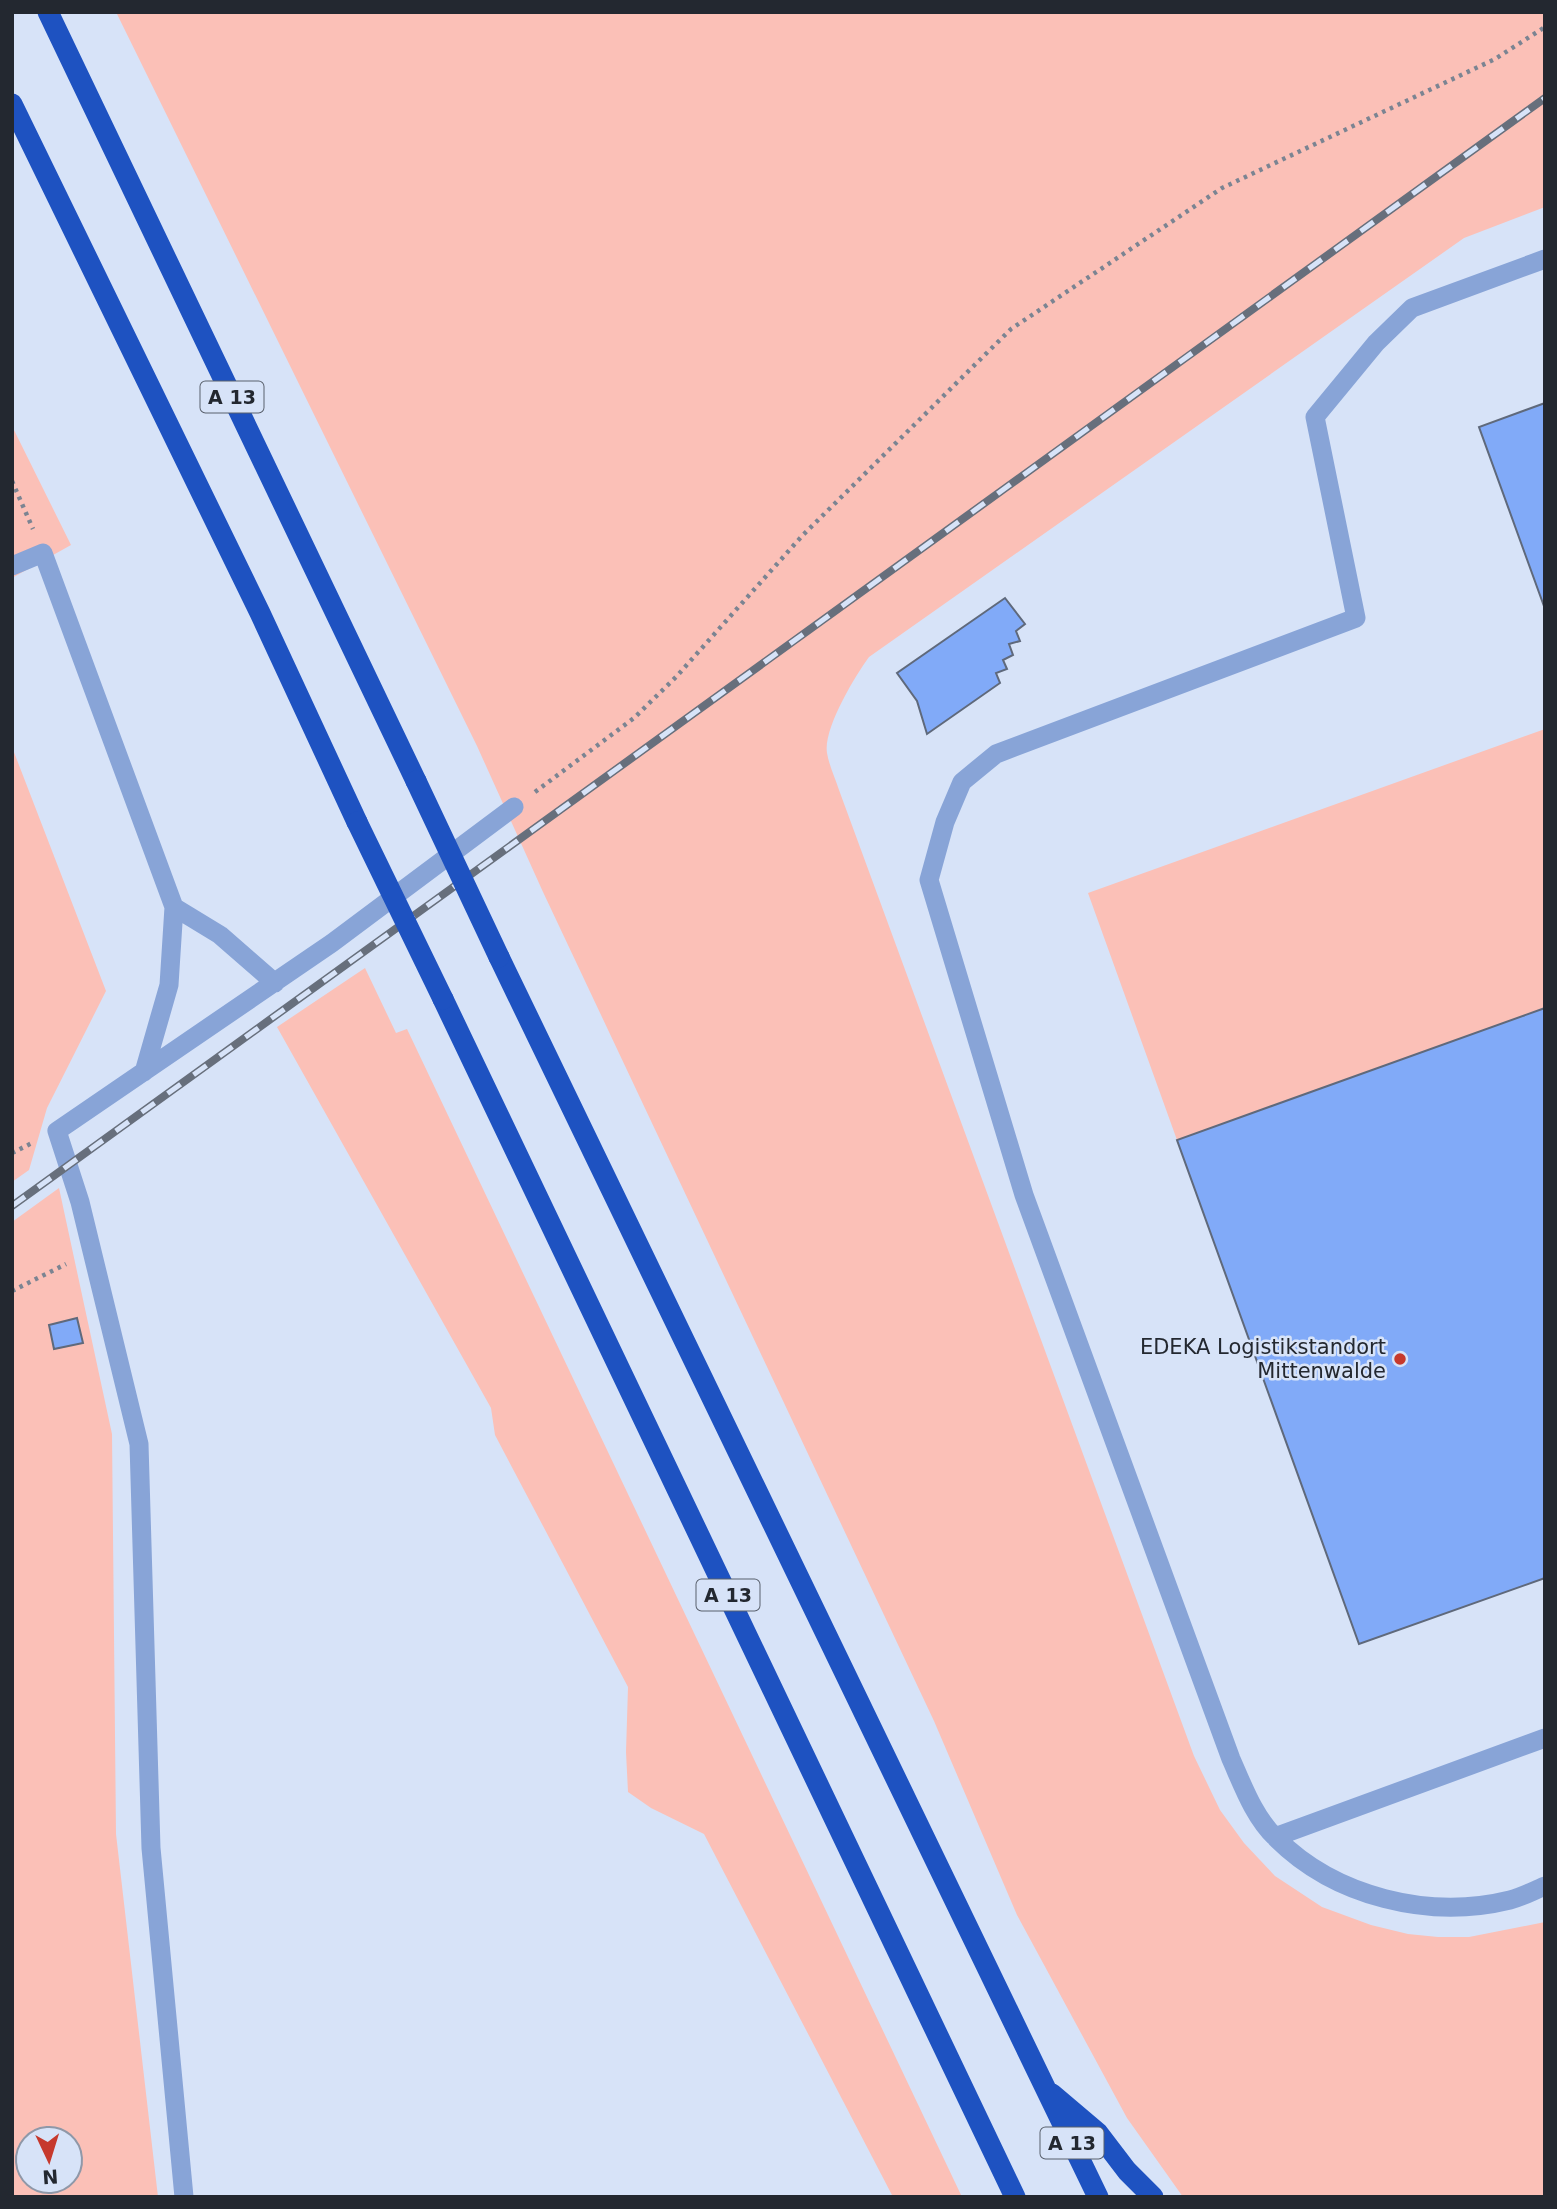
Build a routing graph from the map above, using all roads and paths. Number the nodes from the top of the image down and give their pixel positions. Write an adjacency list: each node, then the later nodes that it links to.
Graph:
1 (48, 12): 17 (highway, A 13, bridge)
2 (1545, 27): 8 (path)
3 (12, 104): 18 (highway, A 13, bridge)
4 (1545, 259): 15 (lane)
5 (12, 481): 6 (path)
6 (43, 553): 7 (lane); 9 (lane)
7 (12, 566)
8 (514, 807): 10 (lane)
9 (174, 907): 10 (lane); 11 (lane)
10 (275, 983): 11 (lane)
11 (144, 1072): 12 (lane)
12 (92, 1251): 13 (path); 19 (lane)
13 (12, 1291)
14 (1545, 1738): 15 (lane)
15 (1275, 1837): 16 (lane)
16 (1545, 1886)
17 (1046, 2089): 20 (highway, A 13); 21 (highway)
18 (1014, 2195)
19 (184, 2197)
20 (1098, 2197)
21 (1153, 2197)

